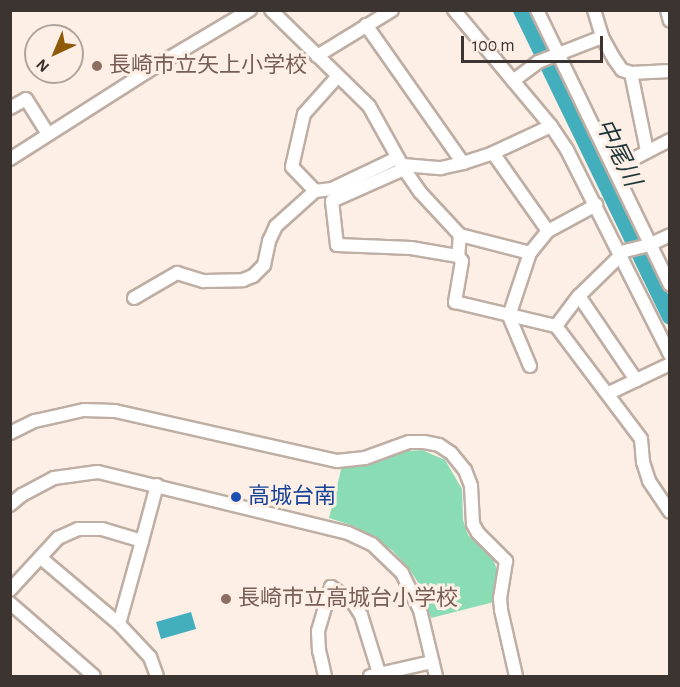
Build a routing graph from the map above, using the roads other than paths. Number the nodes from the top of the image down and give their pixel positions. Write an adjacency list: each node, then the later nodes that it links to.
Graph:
1 (250, 10): 19 (street)
2 (271, 10): 12 (street)
3 (392, 10): 9 (street)
4 (454, 10): 16 (street)
5 (537, 10): 11 (street)
6 (594, 10): 10 (street)
7 (666, 10): 8 (street)
8 (669, 21)
9 (366, 25): 12 (street); 24 (street)
10 (602, 37): 11 (street); 14 (street)
11 (559, 55): 16 (street); 26 (street)
12 (317, 56): 15 (street)
13 (669, 70): 14 (street)
14 (632, 73): 21 (street)
15 (338, 76): 25 (street); 27 (street)
16 (513, 81): 18 (street)
17 (10, 108): 19 (street)
18 (551, 126): 22 (street); 28 (street)
19 (48, 134): 23 (street)
20 (669, 140): 21 (street)
21 (648, 151): 26 (street)
22 (494, 153): 24 (street); 29 (street)
23 (10, 159)
24 (463, 163): 25 (street)
25 (401, 164): 27 (street); 30 (street); 35 (street)
26 (614, 169): 32 (street)
27 (315, 191): 38 (street)
28 (596, 205): 29 (street); 34 (street)
29 (548, 231): 33 (street)
30 (460, 235): 33 (street); 35 (street)
31 (669, 235): 32 (street)
32 (650, 245): 34 (street); 36 (street)
33 (530, 252): 39 (street)
34 (623, 253): 37 (street); 41 (street)
35 (458, 256): 39 (street)
36 (669, 285)
37 (579, 296): 40 (street); 44 (street)
38 (134, 298)
39 (509, 316): 40 (street); 43 (street)
40 (556, 326): 45 (street)
41 (669, 355)
42 (669, 364): 44 (street)
43 (530, 366)
44 (636, 380): 45 (street)
45 (609, 393): 49 (street)
46 (10, 432): 61 (street)
47 (158, 485): 48 (street); 50 (street); 55 (street)
48 (10, 505)
49 (669, 512)
50 (142, 542): 51 (street); 54 (street)
51 (41, 558): 52 (street); 54 (street)
52 (10, 590)
53 (10, 603): 56 (street)
54 (119, 624): 57 (street)
55 (432, 662): 59 (street); 60 (street)
56 (94, 676)
57 (158, 676)
58 (326, 676): 59 (street)
59 (377, 676)
60 (436, 676)
61 (516, 676)

